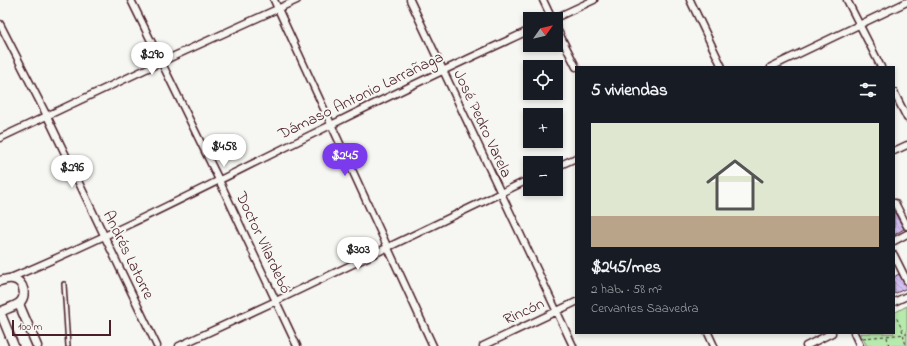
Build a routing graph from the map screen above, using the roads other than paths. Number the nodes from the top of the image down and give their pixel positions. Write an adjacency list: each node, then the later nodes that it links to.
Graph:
1 (131, 0): 17 (street, Doctor Vilardebó)
2 (274, 0): 10 (street)
3 (297, 0): 10 (street)
4 (410, 0): 22 (street, José Pedro Varela)
5 (543, 0): 11 (street)
6 (594, 0): 12 (street)
7 (690, 0): 19 (street)
8 (847, 0): 14 (street)
9 (907, 2): 14 (street)
10 (278, 9): 17 (street); 26 (street)
11 (549, 12)
12 (563, 14)
13 (0, 24): 24 (street, Andrés Latorre)
14 (860, 25): 20 (street); 21 (street)
15 (523, 33): 22 (street, Dámaso Antonio Larrañaga)
16 (563, 40): 18 (street)
17 (161, 62): 24 (street); 32 (street, Doctor Vilardebó)
18 (576, 66)
19 (722, 66)
20 (773, 66)
21 (880, 66)
22 (443, 71): 26 (street, Dámaso Antonio Larrañaga); 34 (street, José Pedro Varela)
23 (895, 94): 25 (street)
24 (47, 116): 27 (street); 39 (street, Andrés Latorre)
25 (907, 118)
26 (332, 124): 32 (street, Dámaso Antonio Larrañaga); 41 (street)
27 (0, 138)
28 (907, 145): 29 (street)
29 (895, 151)
30 (575, 158): 31 (street)
31 (563, 164)
32 (219, 180): 39 (street, Dámaso Antonio Larrañaga); 47 (street, Doctor Vilardebó)
33 (523, 182): 34 (street)
34 (500, 193): 41 (street); 51 (street, José Pedro Varela)
35 (895, 203): 36 (street)
36 (905, 216): 37 (street)
37 (907, 226)
38 (907, 234): 40 (street)
39 (104, 235): 43 (street, Dámaso Antonio Larrañaga); 59 (street, Andrés Latorre)
40 (895, 240)
41 (387, 248): 47 (street); 62 (street)
42 (895, 257): 44 (street)
43 (2, 281): 50 (street)
44 (907, 281)
45 (64, 284): 58 (lane)
46 (907, 296): 49 (street)
47 (276, 301): 60 (street); 61 (street, Doctor Vilardebó)
48 (575, 302): 51 (street, Rincón)
49 (895, 302)
50 (19, 304): 52 (street); 57 (street)
51 (557, 311): 63 (street, Rincón); 64 (street, José Pedro Varela)
52 (0, 312): 56 (street)
53 (708, 334): 65 (street)
54 (830, 334): 66 (street)
55 (854, 334): 67 (street)
56 (14, 346)
57 (37, 346)
58 (68, 346)
59 (157, 346)
60 (179, 346)
61 (297, 346)
62 (432, 346)
63 (483, 346)
64 (573, 346)
65 (714, 346)
66 (806, 346)
67 (860, 346)

